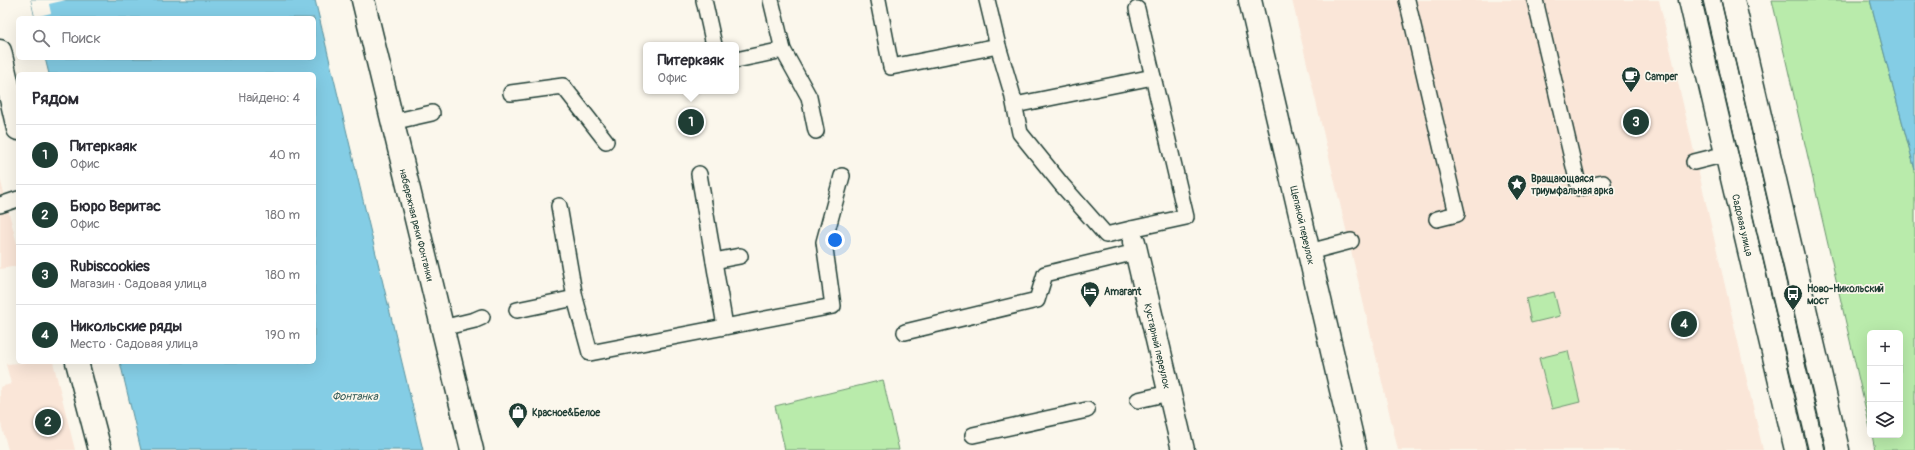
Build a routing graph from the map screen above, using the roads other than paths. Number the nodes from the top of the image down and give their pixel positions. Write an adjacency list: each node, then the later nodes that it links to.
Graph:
1 (363, 0): 22 (street, набережная реки Фонтанки)
2 (704, 0): 12 (lane)
3 (771, 0): 14 (lane)
4 (878, 0): 13 (lane)
5 (987, 0): 13 (lane)
6 (1250, 0): 36 (street, Щепяной переулок)
7 (1407, 0): 33 (lane)
8 (1536, 0): 29 (lane)
9 (1690, 0): 25 (street, Садовая улица)
10 (1733, 0): 55 (street)
11 (1137, 9): 17 (lane)
12 (713, 42)
13 (998, 46): 19 (lane)
14 (783, 50): 16 (lane); 23 (lane)
15 (0, 51): 21 (street)
16 (739, 59)
17 (1153, 77): 19 (lane); 34 (lane)
18 (511, 93): 24 (lane)
19 (1015, 105): 34 (lane)
20 (432, 112): 22 (lane)
21 (16, 120)
22 (392, 122): 43 (street, набережная реки Фонтанки)
23 (816, 131)
24 (606, 141)
25 (1726, 154): 26 (lane); 54 (street, Садовая улица)
26 (1694, 162)
27 (699, 174): 38 (lane)
28 (842, 176): 42 (lane)
29 (1603, 183)
30 (16, 200): 31 (lane)
31 (0, 205)
32 (559, 206): 39 (lane)
33 (1437, 219)
34 (1133, 241): 44 (lane); 46 (street, Кустарный переулок)
35 (1351, 241): 36 (lane)
36 (1309, 252): 53 (street, Щепяной переулок)
37 (740, 256): 38 (lane)
38 (714, 261): 42 (lane)
39 (575, 298): 40 (lane); 42 (lane)
40 (516, 310)
41 (482, 317): 43 (lane)
42 (725, 326)
43 (442, 328): 51 (street, набережная реки Фонтанки)
44 (905, 332)
45 (78, 364): 50 (street)
46 (1169, 393): 47 (lane); 52 (street, Кустарный переулок)
47 (1138, 400)
48 (1087, 410): 49 (lane)
49 (973, 435)
50 (100, 450)
51 (472, 450)
52 (1183, 450)
53 (1355, 450)
54 (1796, 450)
55 (1838, 450)

